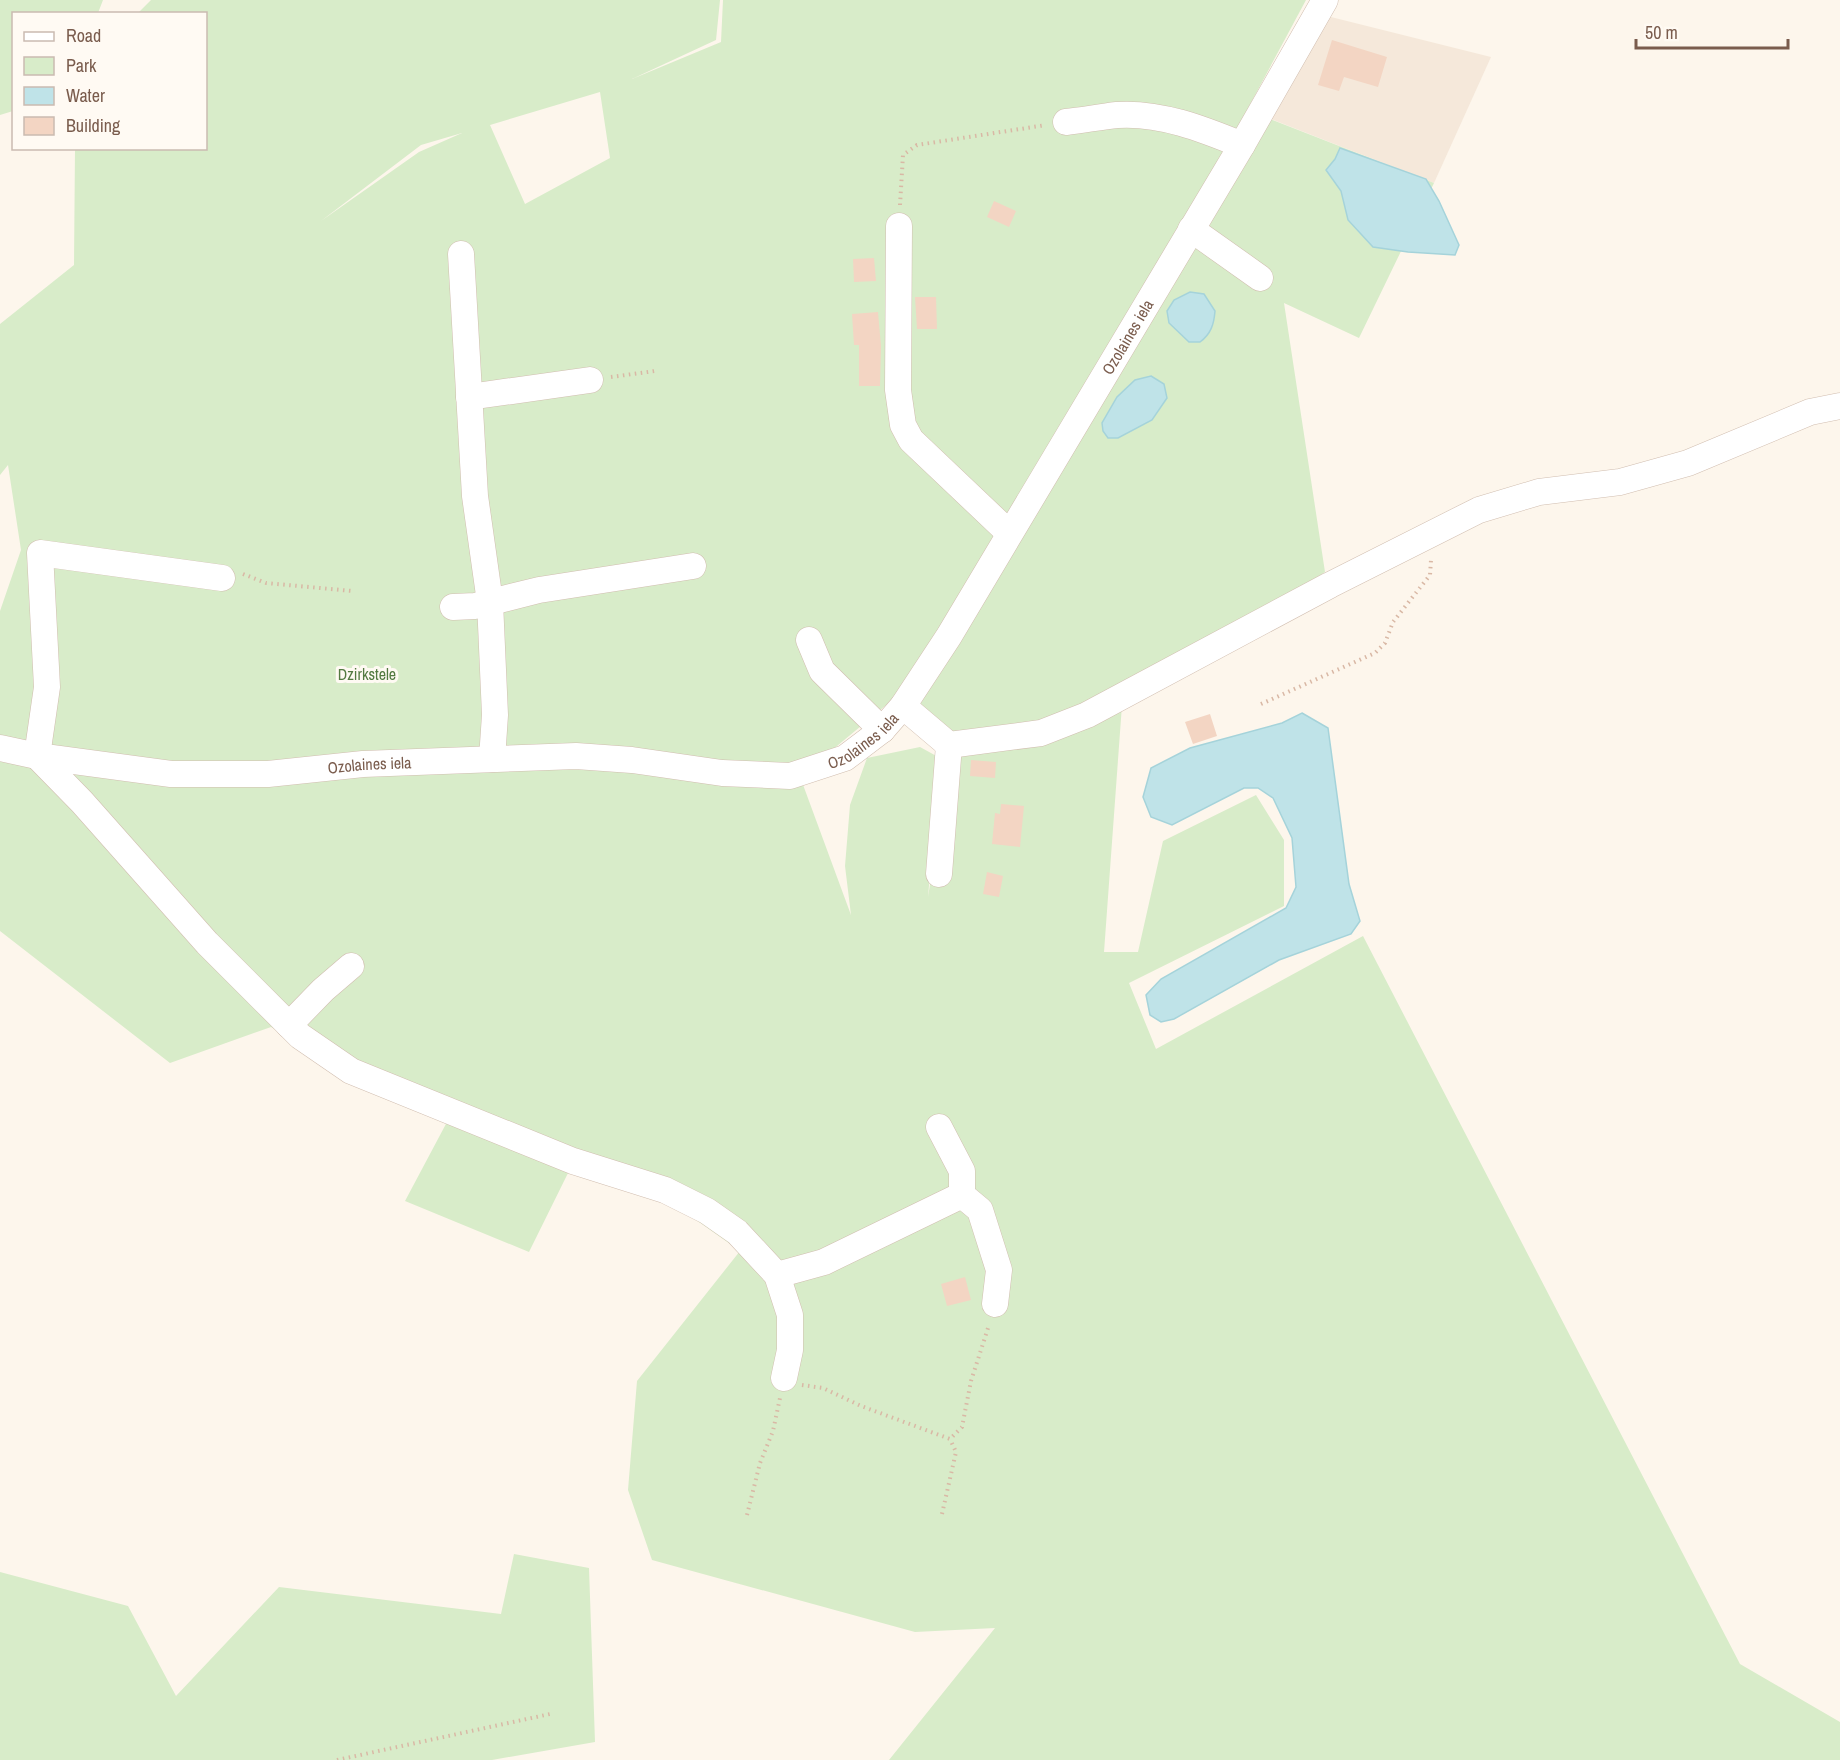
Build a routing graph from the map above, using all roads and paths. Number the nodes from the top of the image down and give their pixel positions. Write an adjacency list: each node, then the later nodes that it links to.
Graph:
1 (1325, 0): 3 (street, Ozolaines iela)
2 (1066, 122): 3 (street); 4 (path)
3 (1242, 145): 5 (street, Ozolaines iela)
4 (899, 226): 12 (street)
5 (1191, 229): 7 (street); 12 (street, Ozolaines iela)
6 (461, 254): 10 (street)
7 (1260, 278)
8 (655, 371): 9 (path)
9 (590, 380): 10 (street)
10 (469, 397): 17 (street)
11 (1840, 406): 13 (street)
12 (1009, 533): 21 (street, Ozolaines iela)
13 (1414, 542): 20 (path); 23 (street)
14 (693, 566): 17 (street)
15 (222, 578): 16 (path); 25 (street)
16 (352, 591)
17 (490, 602): 18 (street); 26 (street)
18 (453, 607)
19 (809, 640): 22 (street)
20 (1261, 704)
21 (903, 706): 22 (street, Ozolaines iela); 23 (street)
22 (882, 730): 26 (street, Ozolaines iela)
23 (949, 745): 27 (street)
24 (0, 748): 25 (street, Ozolaines iela)
25 (36, 756): 26 (street, Ozolaines iela); 29 (street)
26 (492, 759)
27 (939, 874)
28 (351, 966): 29 (street)
29 (289, 1025): 32 (street)
30 (939, 1127): 31 (street)
31 (962, 1195): 32 (street); 33 (street)
32 (777, 1275): 34 (street)
33 (995, 1304): 35 (path)
34 (784, 1378): 35 (path); 37 (path)
35 (950, 1438): 36 (path)
36 (942, 1514)
37 (747, 1515)
38 (550, 1714): 39 (path)
39 (337, 1760)

